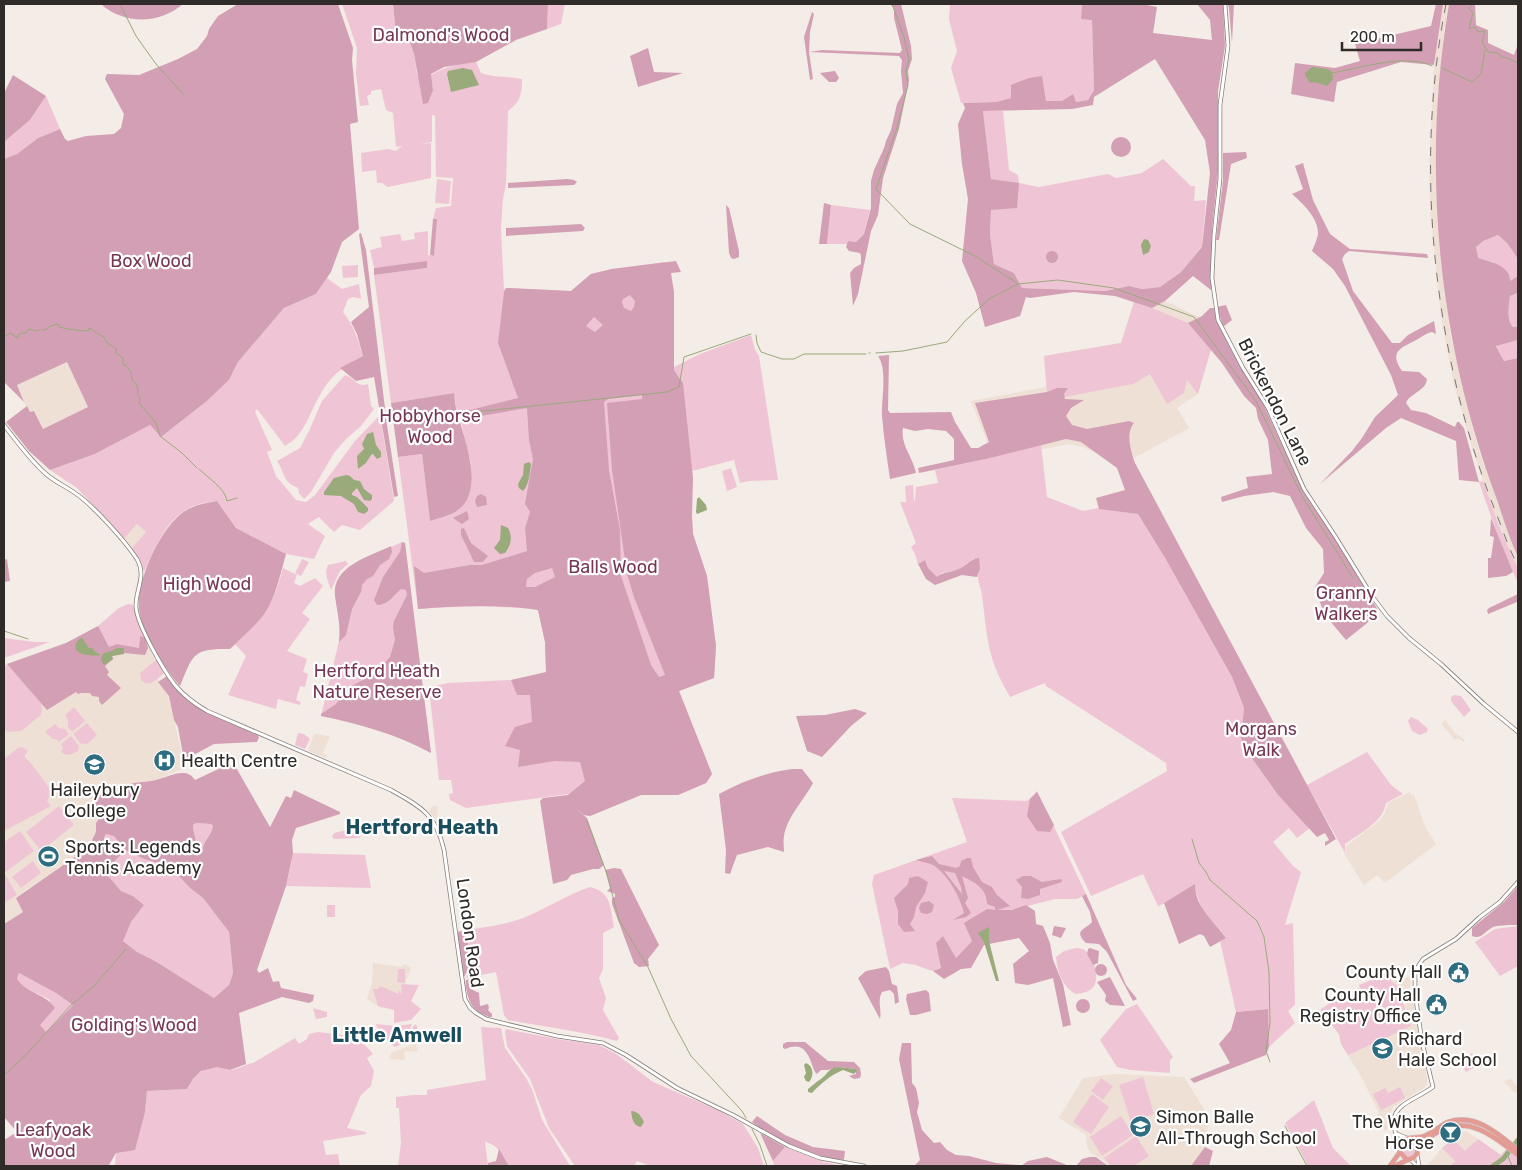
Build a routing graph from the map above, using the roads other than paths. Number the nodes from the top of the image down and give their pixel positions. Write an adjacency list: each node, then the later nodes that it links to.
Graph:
1 (1225, 4): 3 (main road, Brickendon Lane)
2 (4, 425): 15 (main road, London Road)
3 (1518, 732)
4 (1518, 882): 5 (main road)
5 (1397, 1134): 6 (main road); 8 (main road)
6 (1407, 1138): 7 (highway); 8 (highway)
7 (1413, 1138): 9 (highway); 10 (highway)
8 (1400, 1145): 12 (highway)
9 (1511, 1146): 10 (highway); 11 (highway)
10 (1418, 1147): 13 (highway)
11 (1517, 1151)
12 (1400, 1152): 14 (highway); 16 (highway)
13 (1417, 1154): 14 (highway); 18 (main road)
14 (1409, 1159): 17 (highway); 18 (main road)
15 (864, 1166)
16 (1390, 1166)
17 (1395, 1166)
18 (1418, 1166)

